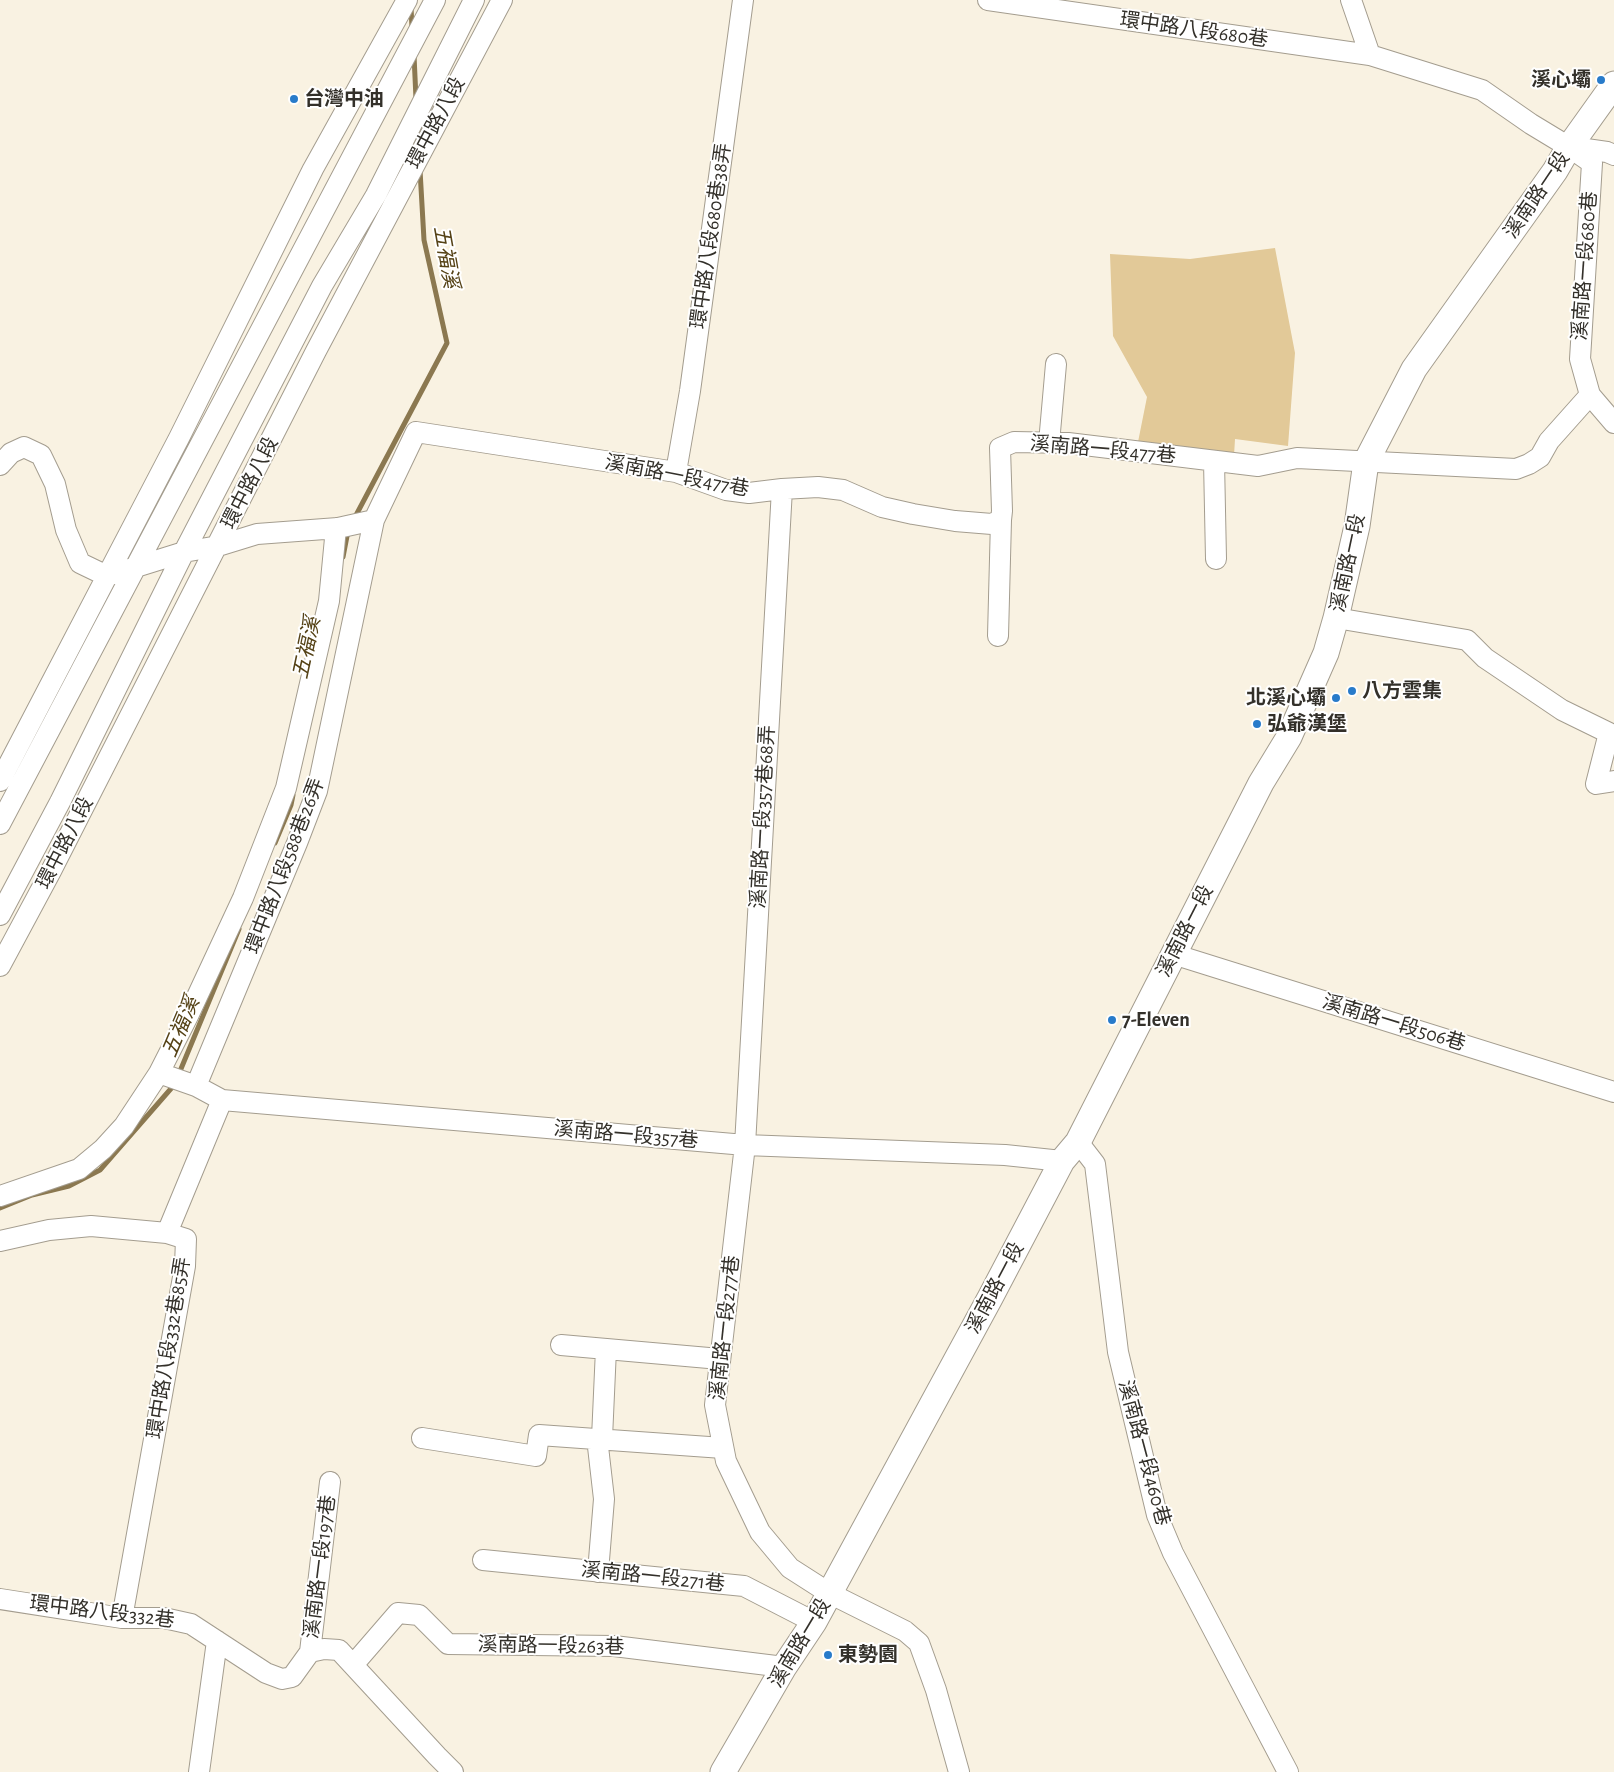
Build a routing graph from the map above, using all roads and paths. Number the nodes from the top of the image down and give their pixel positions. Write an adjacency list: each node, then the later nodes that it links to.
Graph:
1 (407, 0): 29 (street)
2 (435, 0): 28 (street)
3 (474, 0): 26 (street, 環中路八段)
4 (502, 0): 25 (street, 環中路八段)
5 (743, 0): 20 (street, 環中路八段680巷38弄)
6 (988, 0): 8 (street, 環中路八段680巷)
7 (1352, 0): 8 (street)
8 (1370, 55): 10 (street, 環中路八段680巷)
9 (1614, 84): 10 (main road, 溪南路一段)
10 (1569, 147): 11 (street); 13 (street, 溪南路一段680巷); 18 (main road, 溪南路一段)
11 (1614, 155)
12 (1056, 364): 16 (street)
13 (1590, 395): 14 (street, 溪南路一段680巷); 18 (street)
14 (1614, 423)
15 (416, 432): 20 (street, 溪南路一段477巷); 23 (street, 環中路八段588巷26弄)
16 (1049, 443): 17 (street, 溪南路一段477巷); 22 (street, 溪南路一段477巷)
17 (1214, 461): 18 (street, 溪南路一段477巷); 27 (street)
18 (1366, 462): 30 (main road, 溪南路一段)
19 (0, 466): 29 (street)
20 (676, 472): 21 (street, 溪南路一段477巷)
21 (782, 489): 22 (street, 溪南路一段477巷); 43 (street, 溪南路一段357巷68弄)
22 (1001, 520): 31 (street)
23 (374, 521): 24 (street); 39 (street, 環中路八段588巷26弄)
24 (337, 528): 25 (street); 38 (street)
25 (218, 546): 26 (street); 37 (street, 環中路八段)
26 (184, 552): 28 (street); 35 (street, 環中路八段)
27 (1216, 558)
28 (136, 566): 29 (street); 34 (street)
29 (107, 576): 32 (street)
30 (1336, 618): 33 (street); 36 (main road, 溪南路一段)
31 (998, 636)
32 (0, 780)
33 (1614, 781)
34 (0, 824)
35 (0, 914)
36 (1173, 954): 40 (street, 溪南路一段506巷); 42 (main road, 溪南路一段)
37 (0, 966)
38 (159, 1074): 39 (street, 溪南路一段357巷); 45 (street)
39 (195, 1086): 41 (street, 溪南路一段357巷)
40 (1614, 1092)
41 (222, 1100): 43 (street, 溪南路一段357巷); 46 (street, 環中路八段332巷85弄)
42 (1078, 1142): 44 (main road, 溪南路一段); 69 (street, 溪南路一段460巷)
43 (745, 1145): 44 (street, 溪南路一段357巷); 50 (street, 溪南路一段277巷)
44 (1062, 1161): 57 (main road, 溪南路一段)
45 (0, 1196)
46 (167, 1233): 47 (street); 59 (street, 環中路八段332巷85弄)
47 (0, 1241)
48 (561, 1344): 49 (street)
49 (606, 1349): 50 (street); 52 (street)
50 (720, 1359): 53 (street, 溪南路一段277巷)
51 (422, 1438): 52 (street)
52 (599, 1438): 53 (street); 56 (street)
53 (723, 1448): 57 (street, 溪南路一段277巷)
54 (330, 1482): 62 (street, 溪南路一段197巷)
55 (483, 1560): 56 (street, 溪南路一段271巷)
56 (598, 1572): 60 (street, 溪南路一段271巷)
57 (829, 1594): 60 (main road, 溪南路一段); 68 (street, 溪南路一段277巷)
58 (0, 1598): 59 (street, 環中路八段332巷)
59 (122, 1618): 61 (street, 環中路八段332巷)
60 (814, 1622): 64 (main road, 溪南路一段)
61 (216, 1641): 62 (street, 溪南路一段197巷); 65 (street)
62 (310, 1652): 63 (street, 溪南路一段197巷)
63 (353, 1665): 64 (street, 溪南路一段263巷); 66 (street, 溪南路一段197巷)
64 (784, 1667): 67 (main road, 溪南路一段)
65 (199, 1772)
66 (453, 1772)
67 (723, 1772)
68 (959, 1772)
69 (1288, 1772)

